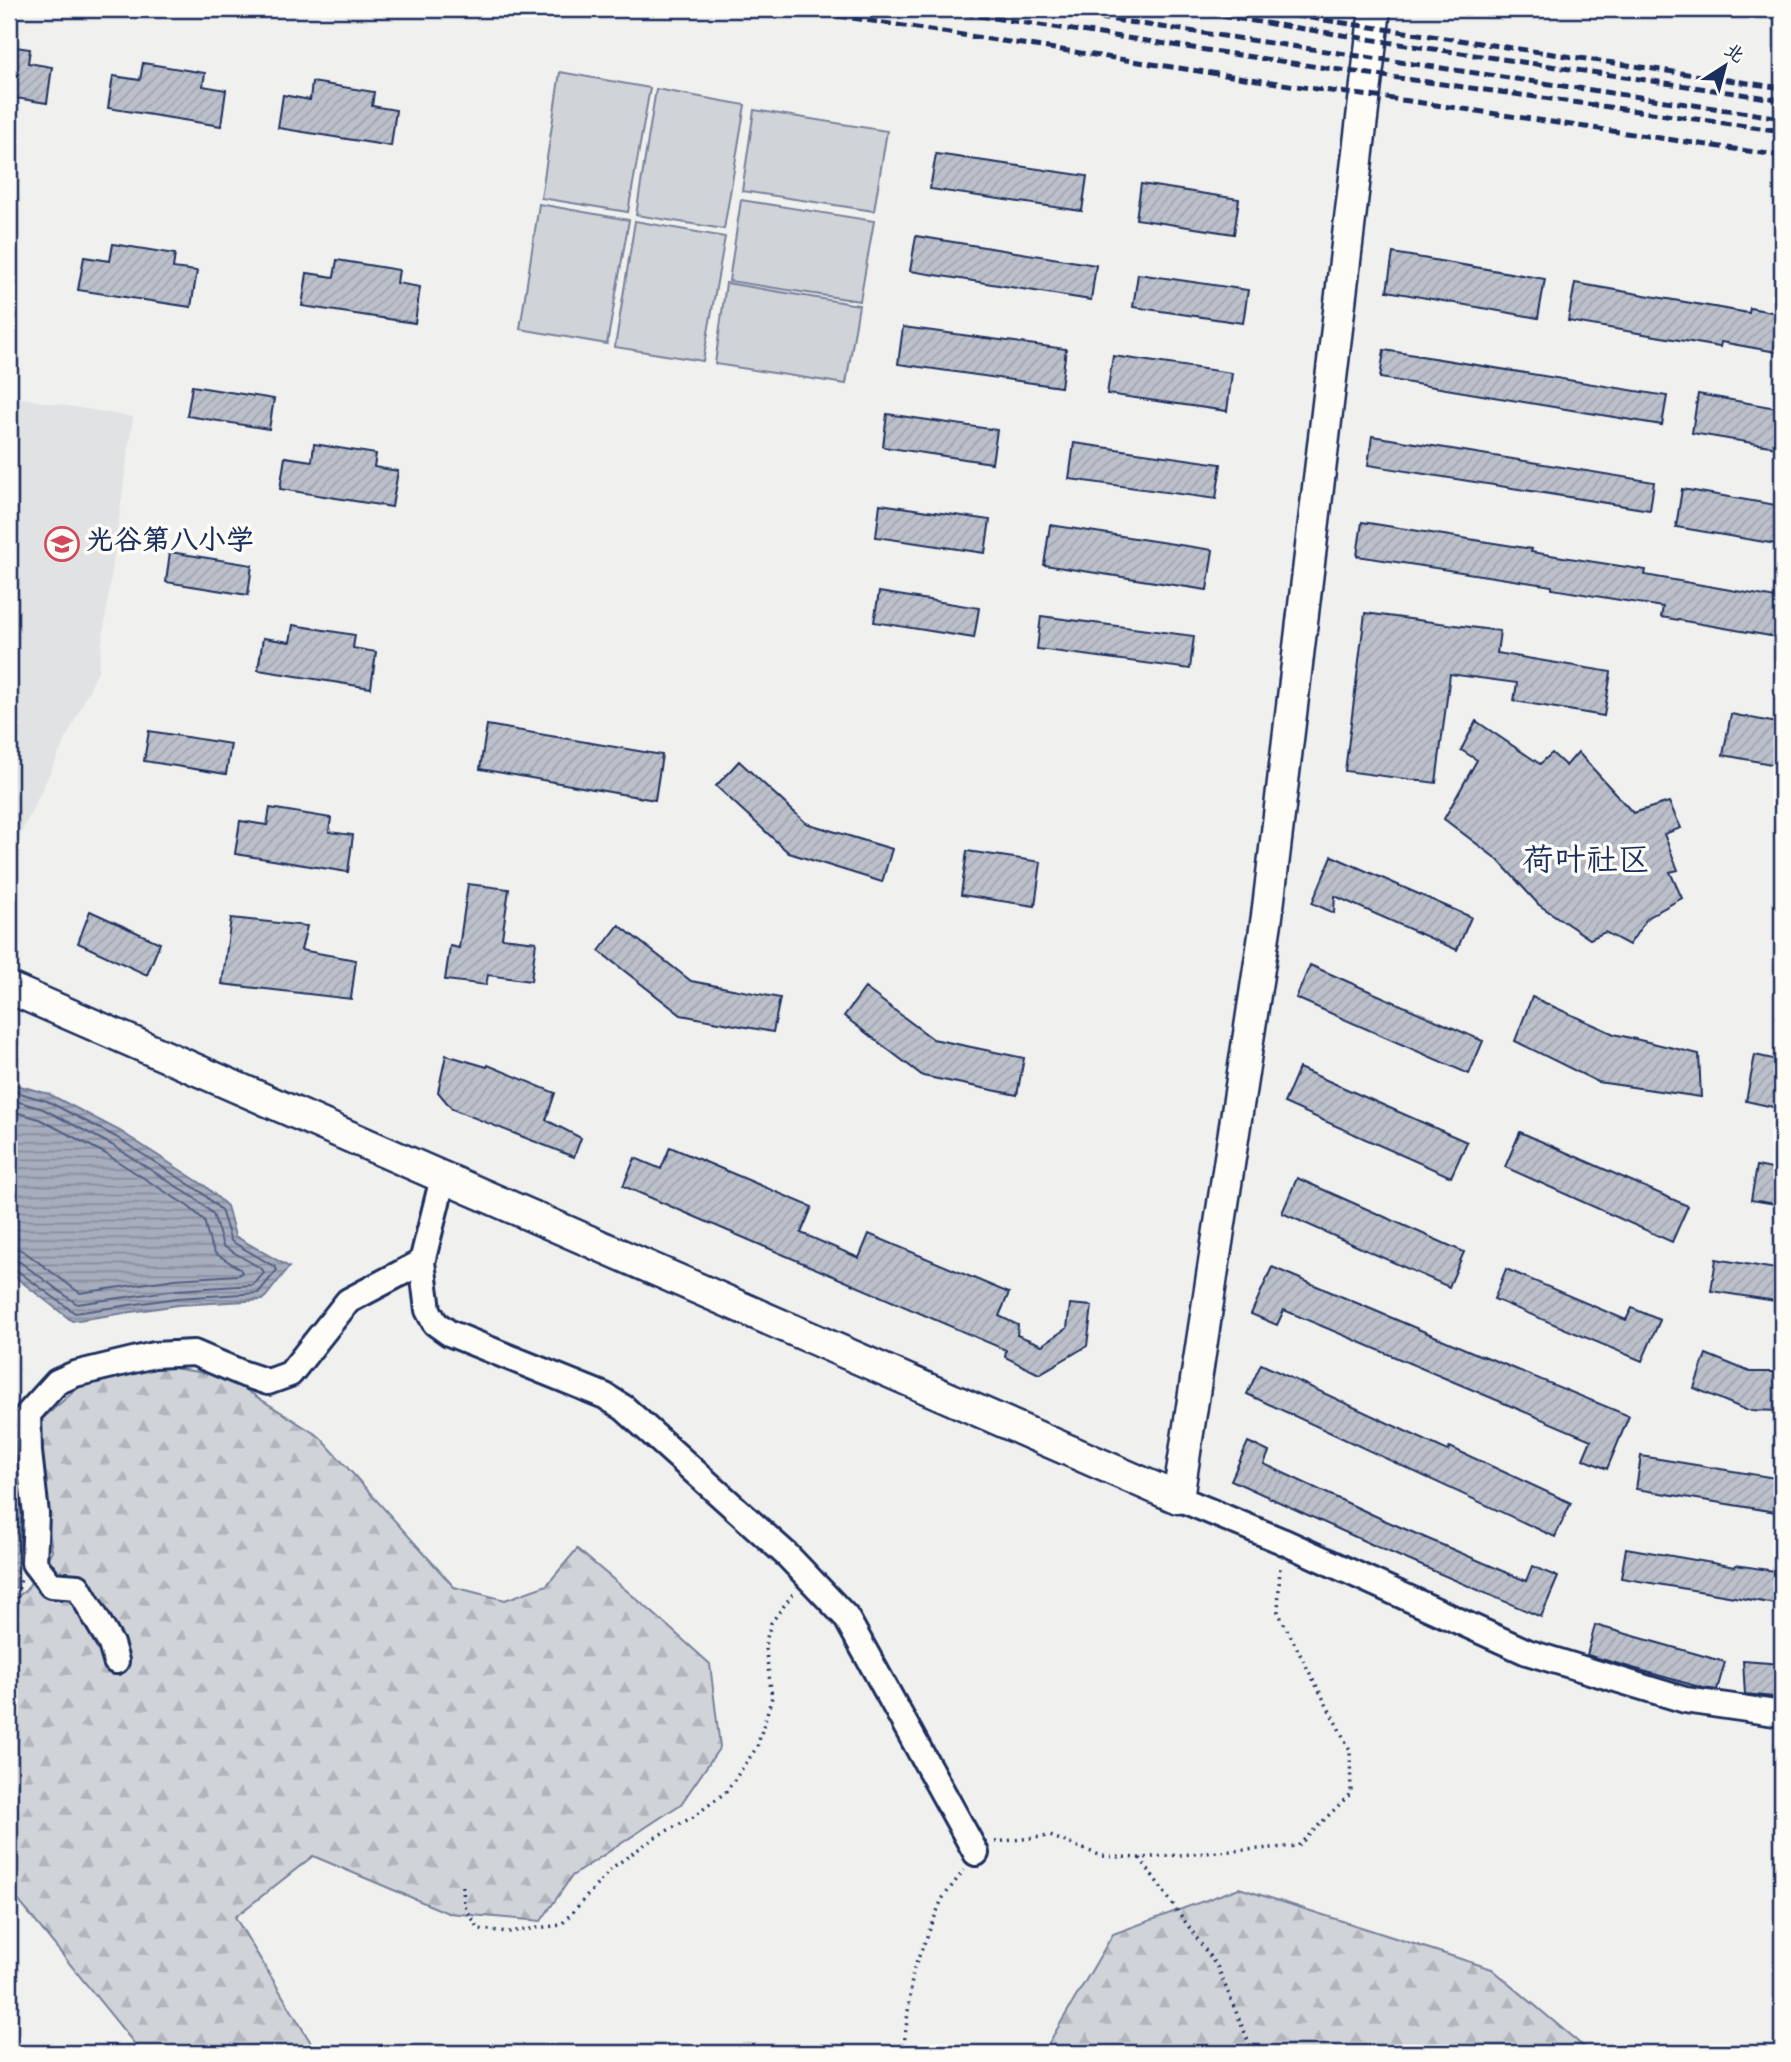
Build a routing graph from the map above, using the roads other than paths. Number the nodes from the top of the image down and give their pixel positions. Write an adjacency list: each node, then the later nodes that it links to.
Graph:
1 (1375, 9): 5 (main road)
2 (9, 988): 3 (main road)
3 (443, 1178): 4 (street); 5 (main road)
4 (422, 1262): 6 (street); 8 (street)
5 (1178, 1498): 7 (street)
6 (116, 1661)
7 (1782, 1714)
8 (976, 1853)

